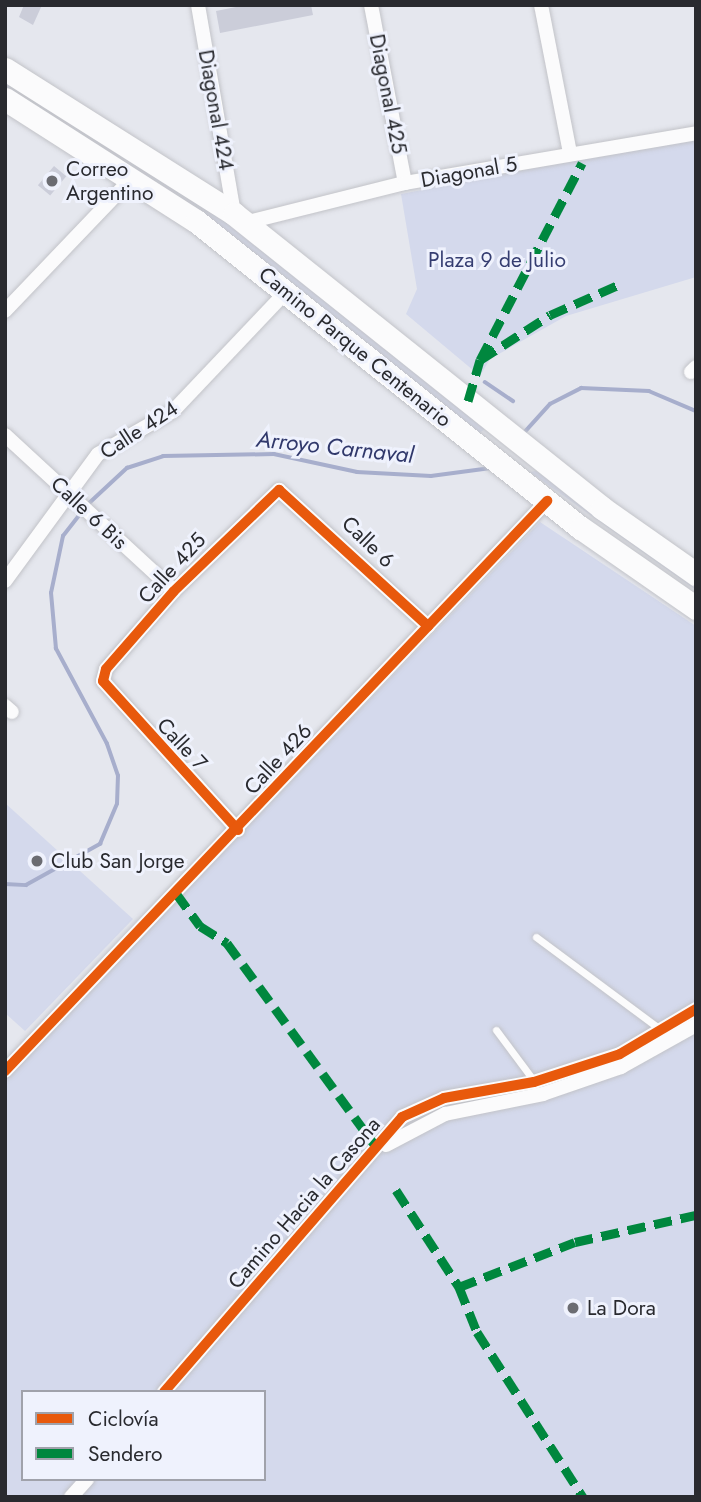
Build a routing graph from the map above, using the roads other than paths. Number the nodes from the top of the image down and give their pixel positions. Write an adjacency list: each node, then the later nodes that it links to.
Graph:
1 (198, 5): 12 (street, Diagonal 424)
2 (371, 5): 11 (street, Diagonal 425)
3 (541, 5): 9 (street)
4 (5, 52): 7 (main road)
5 (5, 69): 7 (main road, Camino Parque Centenario)
6 (5, 99): 10 (main road, Camino Parque Centenario)
7 (111, 132): 12 (main road, Camino Parque Centenario)
8 (696, 133): 9 (street, Diagonal 5)
9 (570, 153): 11 (street, Diagonal 5)
10 (130, 180): 13 (main road, Camino Parque Centenario); 14 (street)
11 (405, 183): 12 (street, Diagonal 5)
12 (239, 218): 19 (main road, Camino Parque Centenario)
13 (288, 290): 17 (main road, Camino Parque Centenario); 18 (street, Calle 424)
14 (5, 311)
15 (5, 435): 18 (street, Calle 6 Bis)
16 (279, 490): 21 (street, Calle 425); 23 (street, Calle 6)
17 (538, 494): 22 (main road, Camino Parque Centenario); 23 (street, Calle 426)
18 (69, 495): 20 (street, Calle 424); 21 (street, Calle 6 Bis)
19 (696, 574)
20 (5, 581)
21 (174, 592): 24 (street, Calle 425)
22 (696, 608)
23 (428, 625): 25 (street, Calle 426)
24 (103, 681): 25 (street, Calle 7)
25 (238, 830): 31 (street, Calle 426)
26 (536, 937): 30 (lane)
27 (696, 1009): 30 (street, Camino Hacia la Casona)
28 (696, 1025): 30 (street, Camino Hacia la Casona)
29 (496, 1030): 32 (lane)
30 (660, 1036): 32 (street, Camino Hacia la Casona)
31 (5, 1071)
32 (543, 1084): 33 (street, Camino Hacia la Casona)
33 (166, 1390)
34 (85, 1481): 35 (street)
35 (71, 1497)

